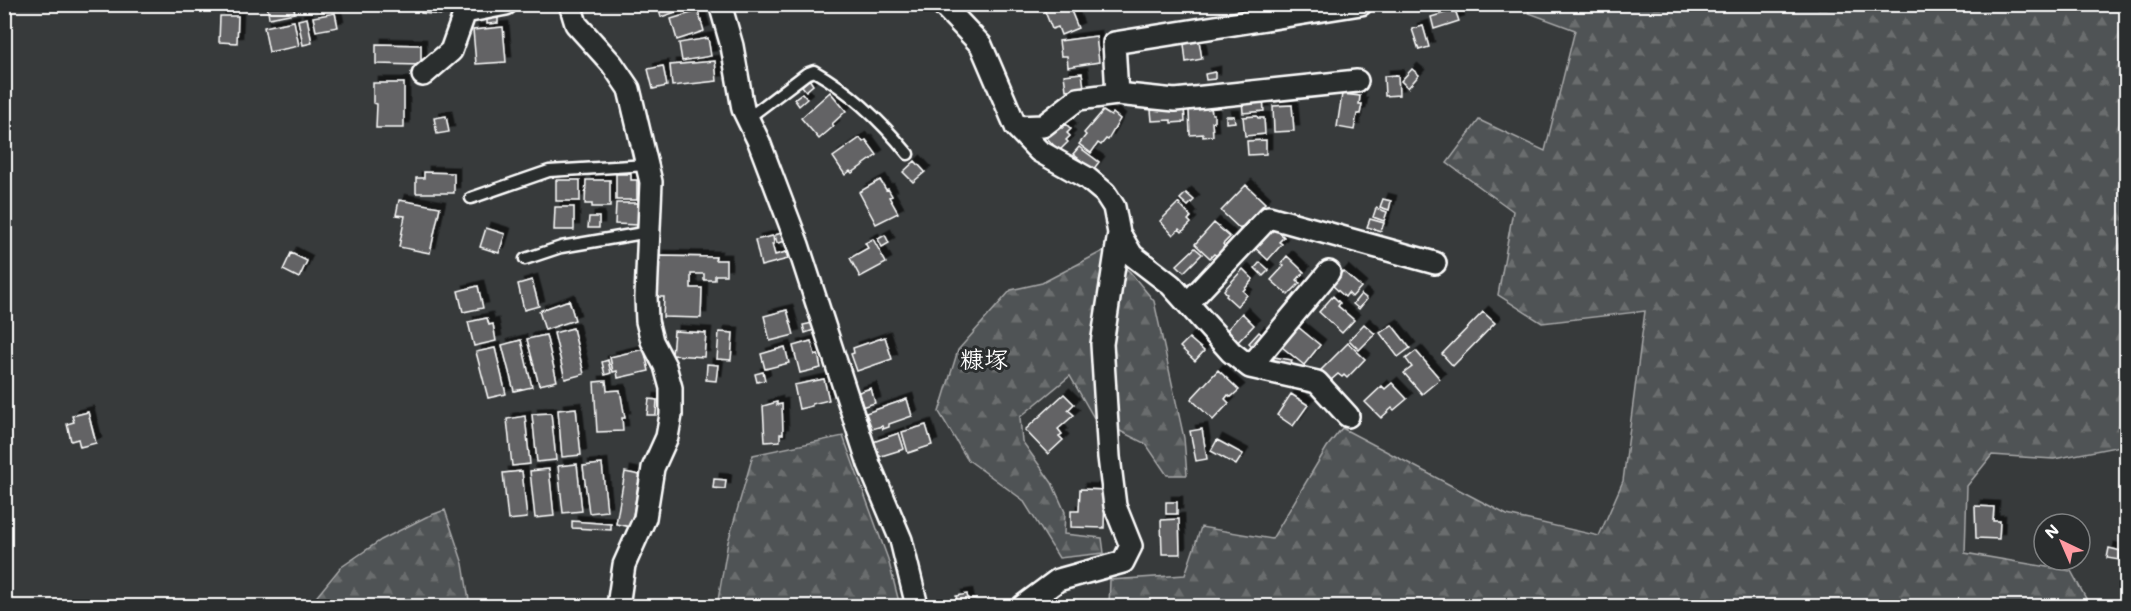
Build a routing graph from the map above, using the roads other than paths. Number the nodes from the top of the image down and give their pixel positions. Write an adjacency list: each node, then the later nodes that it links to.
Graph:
1 (506, 4): 6 (street)
2 (570, 4): 12 (street)
3 (720, 4): 9 (street)
4 (942, 4): 10 (street)
5 (1361, 4): 8 (street)
6 (423, 75)
7 (1357, 81): 8 (street)
8 (1117, 94): 10 (street)
9 (748, 118): 11 (lane); 23 (street)
10 (1016, 128): 15 (street)
11 (908, 154)
12 (647, 165): 13 (lane); 14 (street)
13 (471, 198)
14 (649, 232): 16 (lane); 22 (street)
15 (1119, 233): 19 (street); 24 (street)
16 (525, 259)
17 (1435, 263): 19 (street)
18 (1329, 272): 20 (street)
19 (1188, 303): 20 (street)
20 (1250, 367): 21 (street)
21 (1348, 416)
22 (618, 606)
23 (917, 606)
24 (1023, 606)

